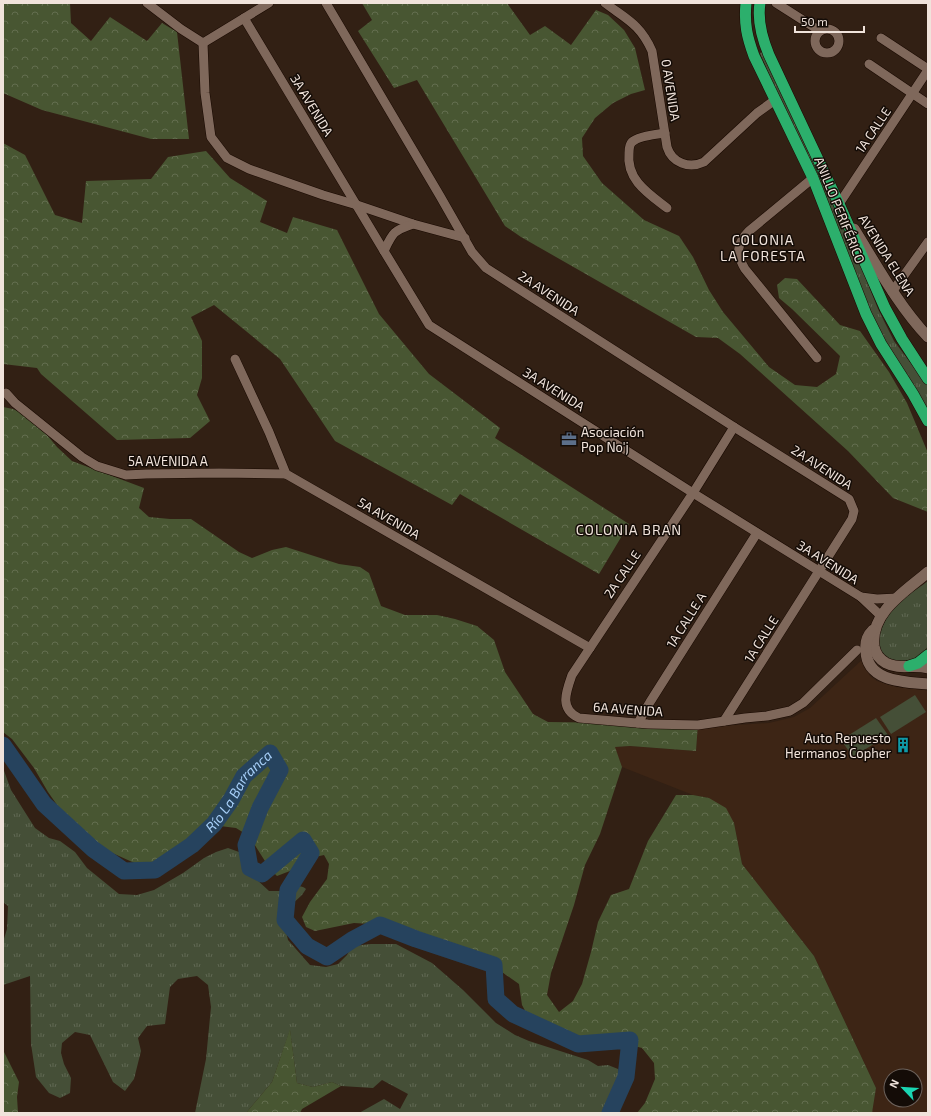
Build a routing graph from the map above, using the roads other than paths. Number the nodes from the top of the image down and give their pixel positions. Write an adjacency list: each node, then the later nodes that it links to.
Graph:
1 (147, 3): 11 (street)
2 (269, 3): 8 (street)
3 (326, 3): 23 (street, 2A AVENIDA)
4 (605, 3): 17 (street, 0 AVENIDA)
5 (746, 3): 15 (highway, ANILLO PERIFÉRICO)
6 (760, 3): 19 (highway, ANILLO PERIFÉRICO)
7 (776, 3): 9 (street)
8 (244, 18): 11 (street); 20 (street, 3A AVENIDA)
9 (820, 31)
10 (881, 38): 13 (street)
11 (203, 43): 20 (street)
12 (869, 64): 14 (street)
13 (928, 70): 14 (street, 1A CALLE)
14 (913, 94): 16 (street); 19 (street, 1A CALLE)
15 (775, 100): 17 (street, 0 AVENIDA); 18 (highway, ANILLO PERIFÉRICO)
16 (928, 104)
17 (665, 133): 21 (street)
18 (813, 178): 28 (street); 32 (highway, ANILLO PERIFÉRICO)
19 (839, 204): 26 (street, AVENIDA ELENA); 30 (highway, ANILLO PERIFÉRICO)
20 (357, 205): 22 (street); 25 (street, 3A AVENIDA)
21 (668, 208)
22 (414, 224): 23 (street); 25 (street)
23 (465, 238): 33 (street, 2A AVENIDA)
24 (928, 242): 26 (street)
25 (384, 252): 35 (street, 3A AVENIDA)
26 (892, 292): 27 (street, AVENIDA ELENA)
27 (927, 334)
28 (817, 358)
29 (235, 359): 34 (street)
30 (928, 379)
31 (6, 393): 34 (street, 5A AVENIDA A)
32 (928, 421)
33 (734, 427): 35 (street, 2A CALLE); 36 (street, 2A AVENIDA)
34 (286, 474): 44 (street, 5A AVENIDA)
35 (693, 493): 37 (street, 3A AVENIDA); 44 (street, 2A CALLE)
36 (854, 511): 38 (street, 1A CALLE)
37 (758, 533): 38 (street, 3A AVENIDA); 52 (street, 1A CALLE A)
38 (819, 572): 40 (street, 3A AVENIDA); 51 (street, 1A CALLE)
39 (928, 572): 41 (street)
40 (861, 597): 41 (street, 3A AVENIDA); 42 (street, 3A AVENIDA)
41 (897, 598): 42 (street)
42 (881, 616): 43 (street)
43 (876, 627): 47 (street); 50 (street)
44 (590, 648): 49 (street, 2A CALLE)
45 (857, 650): 51 (street)
46 (928, 655): 47 (highway)
47 (909, 666): 48 (street)
48 (928, 668)
49 (572, 675): 52 (street, 6A AVENIDA)
50 (928, 684)
51 (724, 721): 52 (street, 6A AVENIDA)
52 (638, 723)

